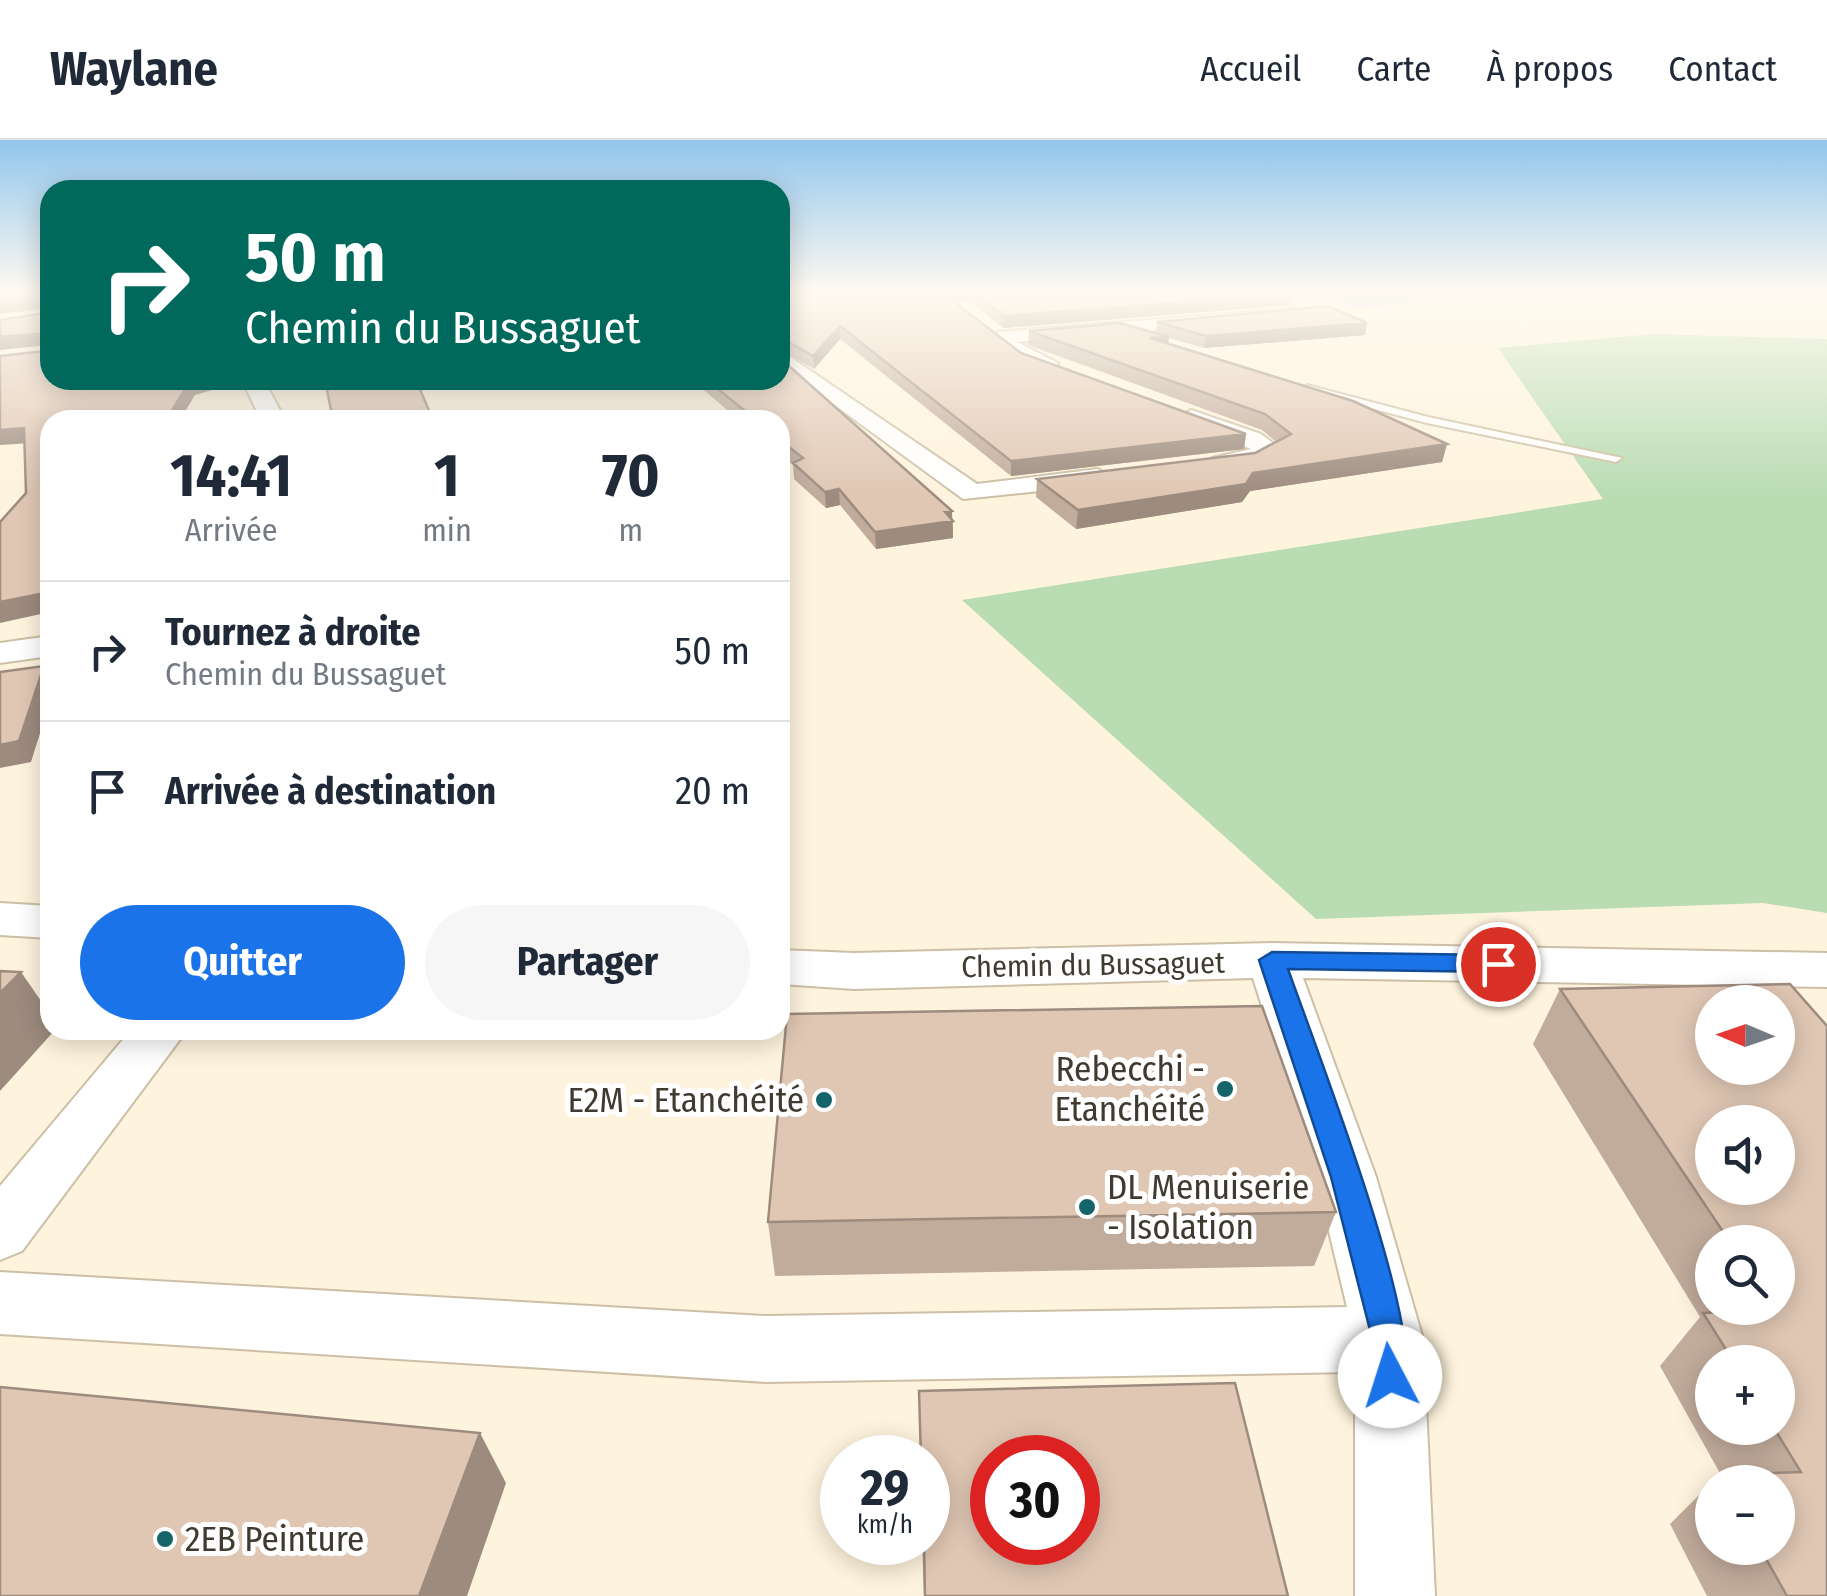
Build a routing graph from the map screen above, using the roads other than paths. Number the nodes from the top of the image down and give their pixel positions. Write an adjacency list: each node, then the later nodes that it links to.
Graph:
1 (1029, 359): 3 (street)
2 (790, 363): 8 (street)
3 (1066, 372)
4 (1292, 384): 6 (lane)
5 (1178, 412): 7 (street)
6 (1616, 458)
7 (1195, 466)
8 (1121, 475)
9 (40, 648): 10 (street)
10 (0, 654)
11 (0, 919): 12 (street)
12 (40, 921)
13 (1272, 960): 14 (street, Chemin du Bussaguet); 15 (street, Chemin du Bussaguet); 19 (street)
14 (790, 968)
15 (1827, 970)
16 (153, 1040): 17 (street)
17 (0, 1232)
18 (0, 1303): 19 (street)
19 (1390, 1338): 20 (street)
20 (1396, 1596)

